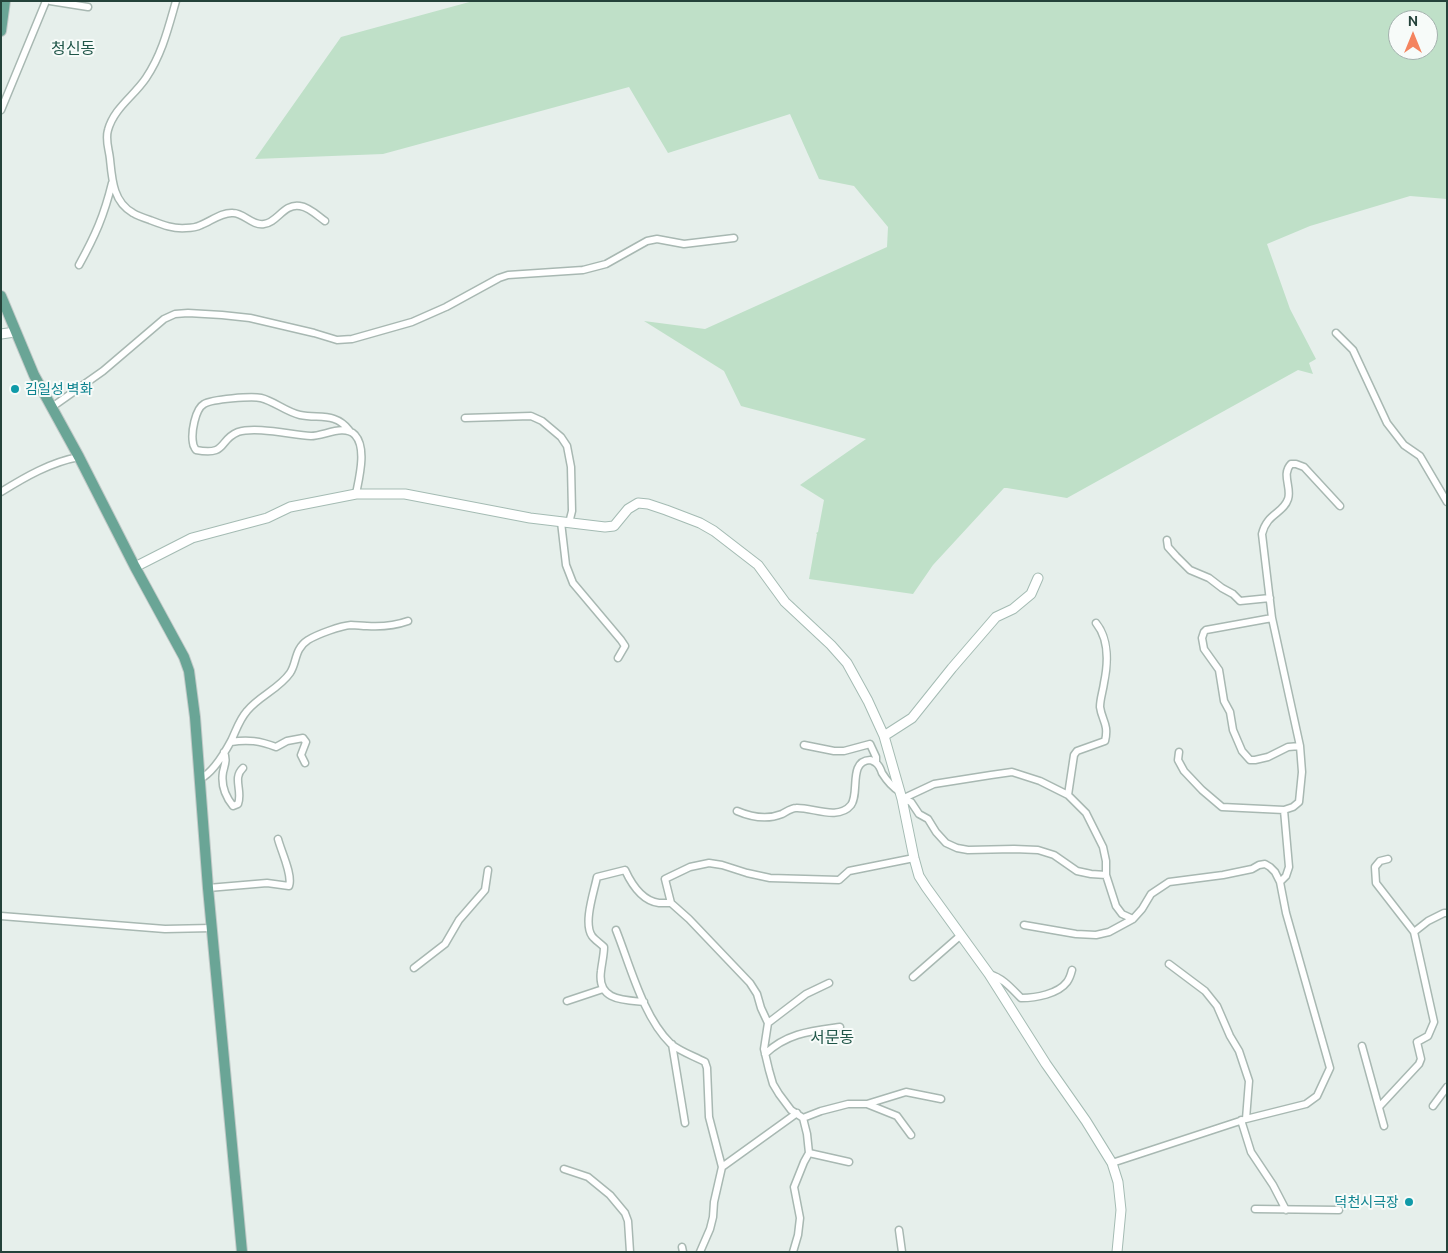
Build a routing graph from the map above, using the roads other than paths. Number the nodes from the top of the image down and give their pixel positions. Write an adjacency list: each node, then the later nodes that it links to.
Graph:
1 (5, 1): 5 (main road)
2 (48, 1): 4 (street); 6 (street)
3 (176, 1): 7 (street)
4 (88, 7)
5 (1, 31)
6 (1, 110)
7 (112, 182): 8 (street); 10 (street)
8 (325, 222)
9 (734, 238): 15 (street)
10 (78, 265)
11 (1, 296): 12 (main road)
12 (16, 332): 14 (street); 15 (main road)
13 (1336, 333): 21 (street)
14 (1, 334)
15 (52, 408): 18 (main road)
16 (466, 418): 23 (street)
17 (349, 430): 17 (street); 20 (street)
18 (79, 457): 19 (street); 25 (main road)
19 (1, 492)
20 (356, 494): 23 (street); 25 (street)
21 (1447, 502)
22 (1340, 506): 27 (street)
23 (565, 523): 31 (street); 32 (street)
24 (1167, 540): 27 (street)
25 (135, 567): 41 (main road)
26 (1038, 578): 32 (street)
27 (1270, 598): 28 (street)
28 (1272, 618): 35 (street); 35 (street)
29 (408, 621): 33 (street)
30 (1096, 623): 42 (street)
31 (618, 658)
32 (884, 736): 43 (street)
33 (231, 742): 36 (street); 39 (street)
34 (804, 745): 38 (street)
35 (1300, 746): 44 (street)
36 (224, 752): 40 (street); 41 (street)
37 (1178, 752): 44 (street)
38 (876, 762): 43 (street); 45 (street)
39 (305, 763)
40 (243, 768)
41 (200, 779): 52 (main road)
42 (1068, 795): 43 (street); 50 (street)
43 (901, 796): 47 (street); 50 (street)
44 (1284, 810): 51 (street)
45 (737, 811)
46 (278, 839): 52 (street)
47 (914, 858): 53 (street); 61 (street)
48 (1388, 858): 60 (street)
49 (488, 870): 63 (street)
50 (1106, 875): 56 (street)
51 (1280, 882): 56 (street); 83 (street)
52 (208, 888): 58 (main road)
53 (671, 902): 68 (street); 71 (street)
54 (1447, 913): 60 (street)
55 (1, 916): 58 (street)
56 (1133, 919): 57 (street)
57 (1024, 926)
58 (212, 928): 96 (main road)
59 (616, 930): 70 (street)
60 (1414, 932): 80 (street)
61 (961, 935): 65 (street); 66 (street)
62 (1169, 964): 83 (street)
63 (414, 968)
64 (1072, 970): 65 (street)
65 (989, 974): 89 (street)
66 (913, 977)
67 (829, 983): 71 (street)
68 (603, 989): 69 (street); 70 (street)
69 (567, 1001)
70 (644, 1002): 73 (street)
71 (768, 1023): 75 (street)
72 (840, 1027): 75 (street)
73 (672, 1044): 84 (street); 90 (street)
74 (1362, 1046): 80 (street)
75 (765, 1054): 81 (street)
76 (1447, 1087): 79 (street)
77 (941, 1099): 78 (street)
78 (866, 1104): 82 (street); 86 (street)
79 (1433, 1106)
80 (1379, 1107): 85 (street)
81 (797, 1113): 82 (street); 90 (street)
82 (803, 1118): 87 (street)
83 (1243, 1119): 89 (street); 93 (street)
84 (685, 1123)
85 (1384, 1126)
86 (912, 1135)
87 (810, 1153): 88 (street); 99 (street)
88 (849, 1162)
89 (1112, 1163): 101 (street)
90 (722, 1167): 98 (street)
91 (564, 1169): 97 (street)
92 (1255, 1209): 93 (street)
93 (1286, 1210): 94 (street)
94 (1339, 1210)
95 (899, 1230): 100 (street)
96 (242, 1252)
97 (630, 1252)
98 (700, 1252)
99 (793, 1252)
100 (902, 1252)
101 (1117, 1252)

